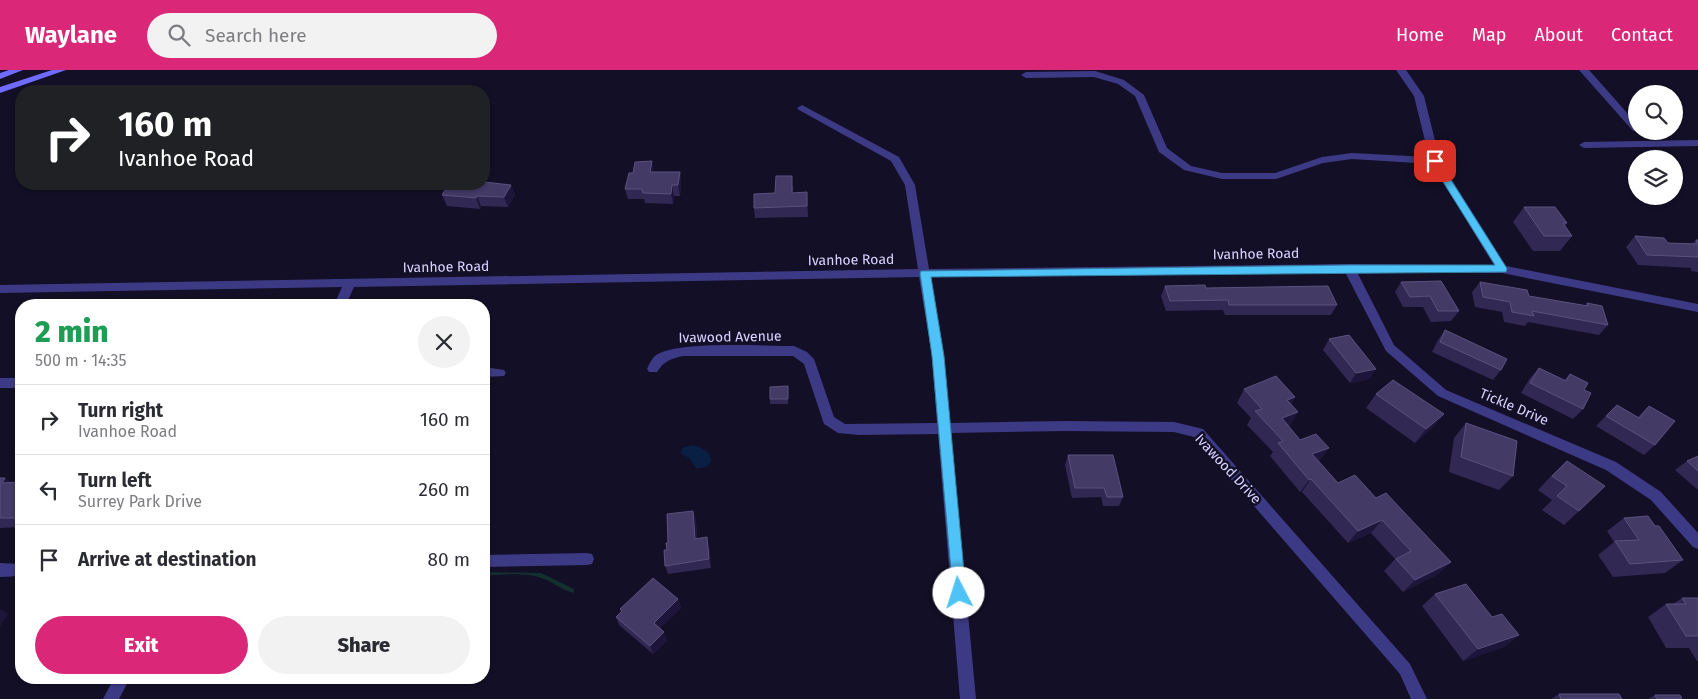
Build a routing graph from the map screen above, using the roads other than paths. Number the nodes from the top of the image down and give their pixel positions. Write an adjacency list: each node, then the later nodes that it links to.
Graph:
1 (18, 70): 6 (main road)
2 (61, 70): 7 (main road)
3 (1401, 70): 15 (street)
4 (1584, 70): 10 (street)
5 (1026, 75): 15 (street)
6 (0, 76): 7 (main road)
7 (11, 86): 8 (main road)
8 (0, 90)
9 (802, 108): 18 (street)
10 (1628, 120)
11 (1646, 140): 12 (street)
12 (1649, 143): 13 (street); 14 (street)
13 (1698, 143)
14 (1584, 145)
15 (1435, 161): 17 (street)
16 (1349, 268): 17 (street, Ivanhoe Road); 18 (street, Ivanhoe Road); 29 (street, Tickle Drive)
17 (1502, 269): 22 (street, Ivanhoe Road)
18 (925, 273): 19 (street, Ivanhoe Road); 28 (street)
19 (350, 283): 20 (street, Ivanhoe Road); 21 (street)
20 (0, 289)
21 (343, 299)
22 (1698, 308)
23 (653, 369): 28 (street, Ivawood Avenue)
24 (490, 372): 25 (street)
25 (500, 373)
26 (15, 382): 27 (street)
27 (0, 383)
28 (945, 429): 36 (street); 37 (street, Ivawood Drive)
29 (1698, 543)
30 (588, 559): 31 (street)
31 (490, 561)
32 (0, 570): 33 (street)
33 (15, 570)
34 (119, 684): 35 (street)
35 (111, 699)
36 (968, 699)
37 (1418, 699)

